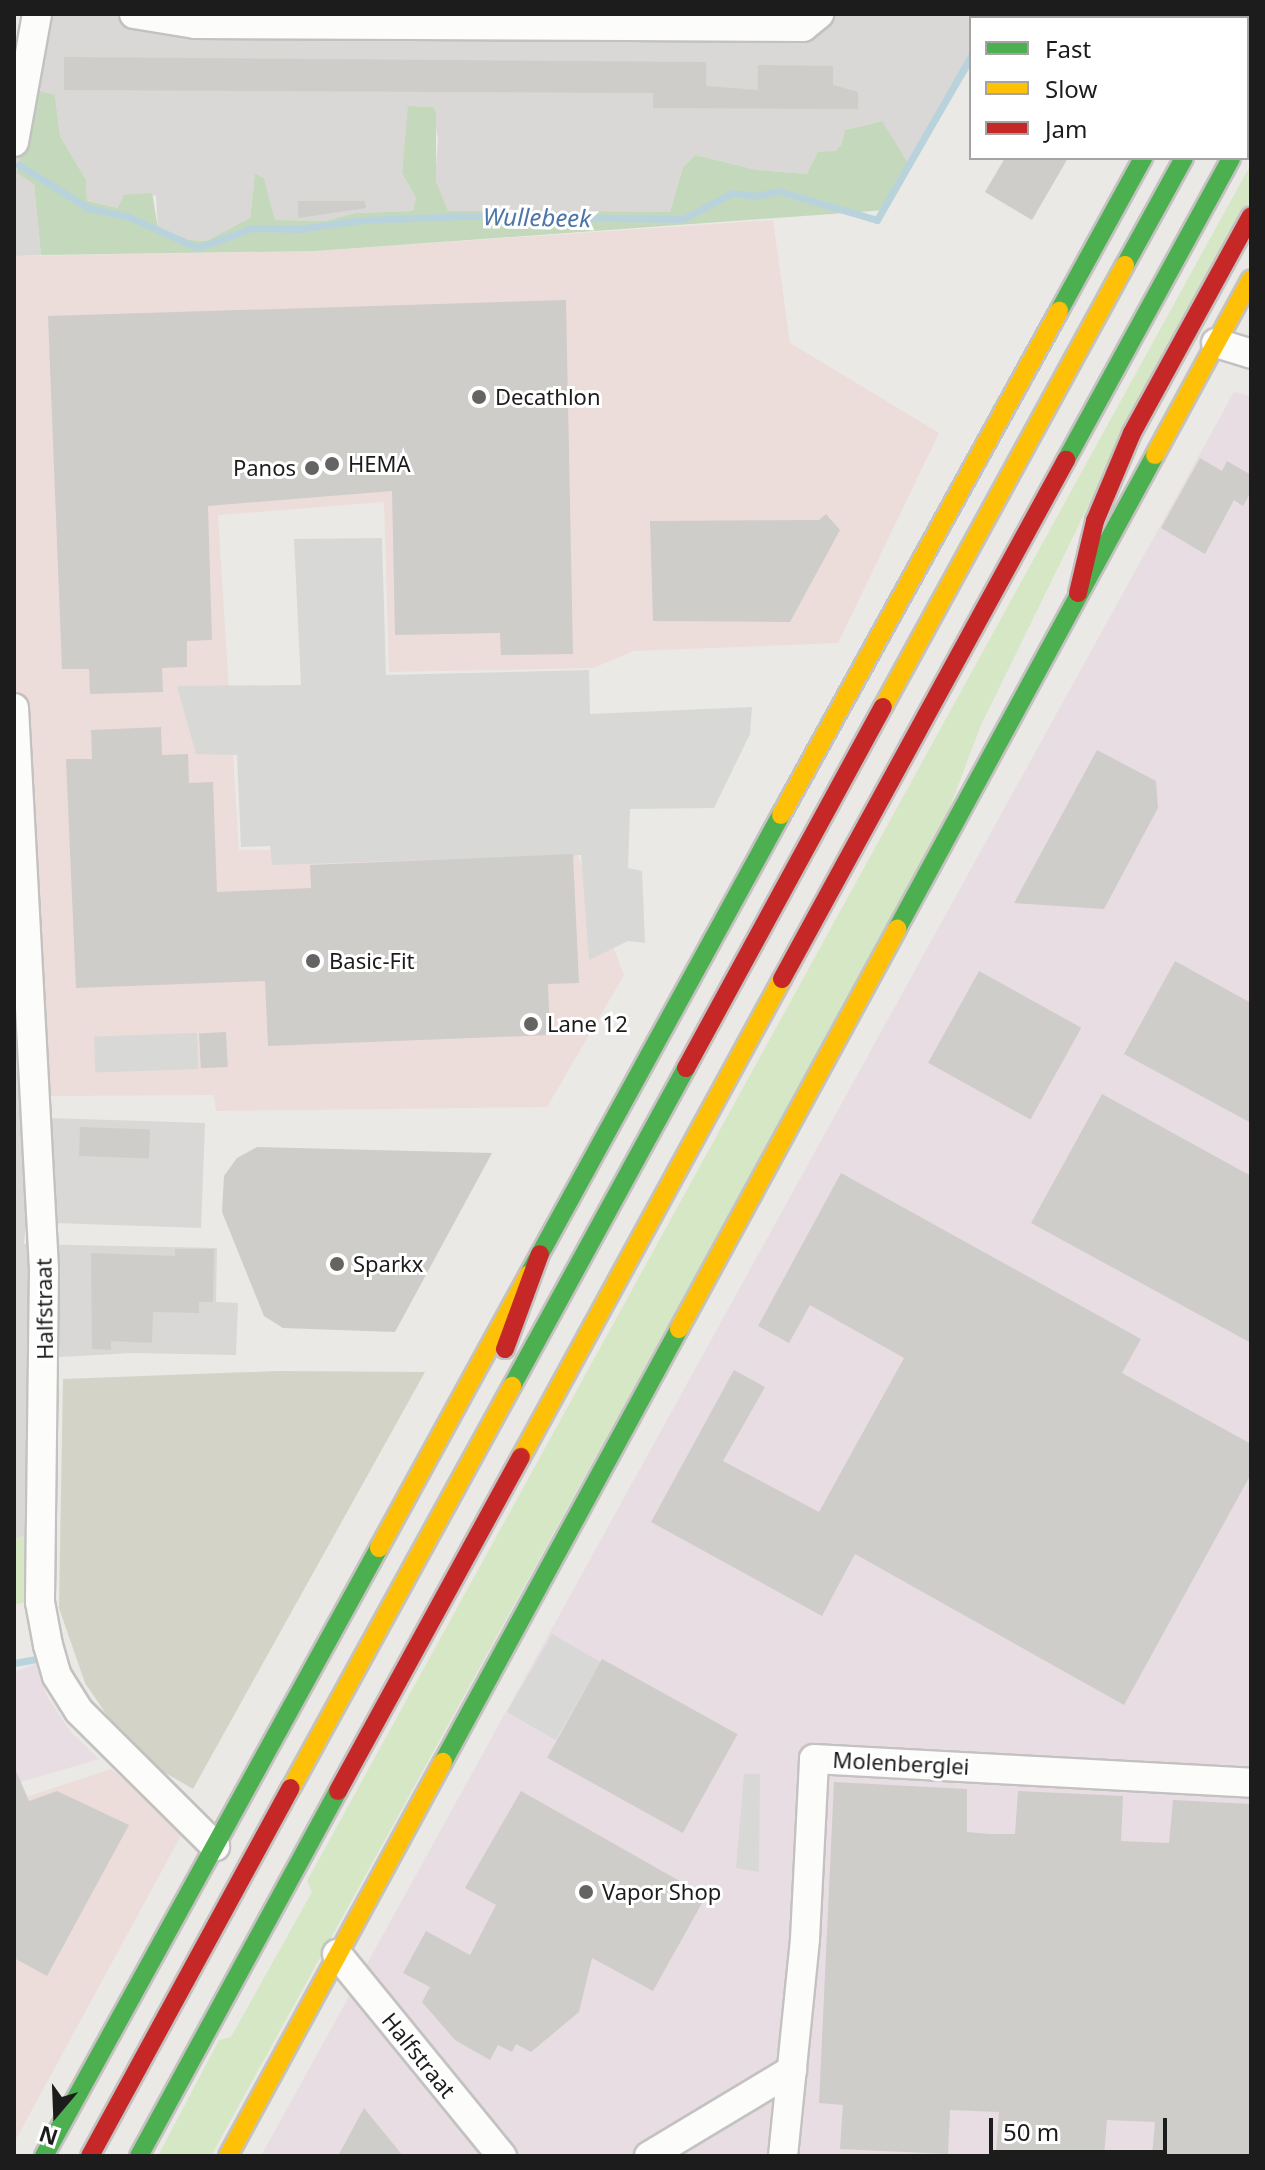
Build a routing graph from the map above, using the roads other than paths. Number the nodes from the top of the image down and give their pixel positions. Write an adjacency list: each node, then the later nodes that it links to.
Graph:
1 (37, 14): 5 (street)
2 (134, 14): 4 (street)
3 (819, 14): 4 (street)
4 (519, 19)
5 (14, 142)
6 (1142, 160): 15 (main road)
7 (1183, 160): 16 (main road)
8 (1230, 160): 23 (main road)
9 (1251, 216): 13 (main road)
10 (1251, 279): 11 (main road)
11 (1216, 343): 12 (street); 13 (main road)
12 (1251, 354)
13 (1078, 593): 19 (main road)
14 (14, 708): 18 (street, Halfstraat)
15 (540, 1254): 16 (main road); 18 (main road)
16 (466, 1469): 22 (main road)
17 (1251, 1783): 20 (street, Molenberglei)
18 (215, 1846): 21 (main road)
19 (337, 1954): 24 (main road); 25 (street, Halfstraat)
20 (792, 2070): 26 (street); 27 (street, Molenberglei)
21 (44, 2156)
22 (90, 2156)
23 (139, 2156)
24 (228, 2156)
25 (502, 2156)
26 (649, 2156)
27 (783, 2156)

